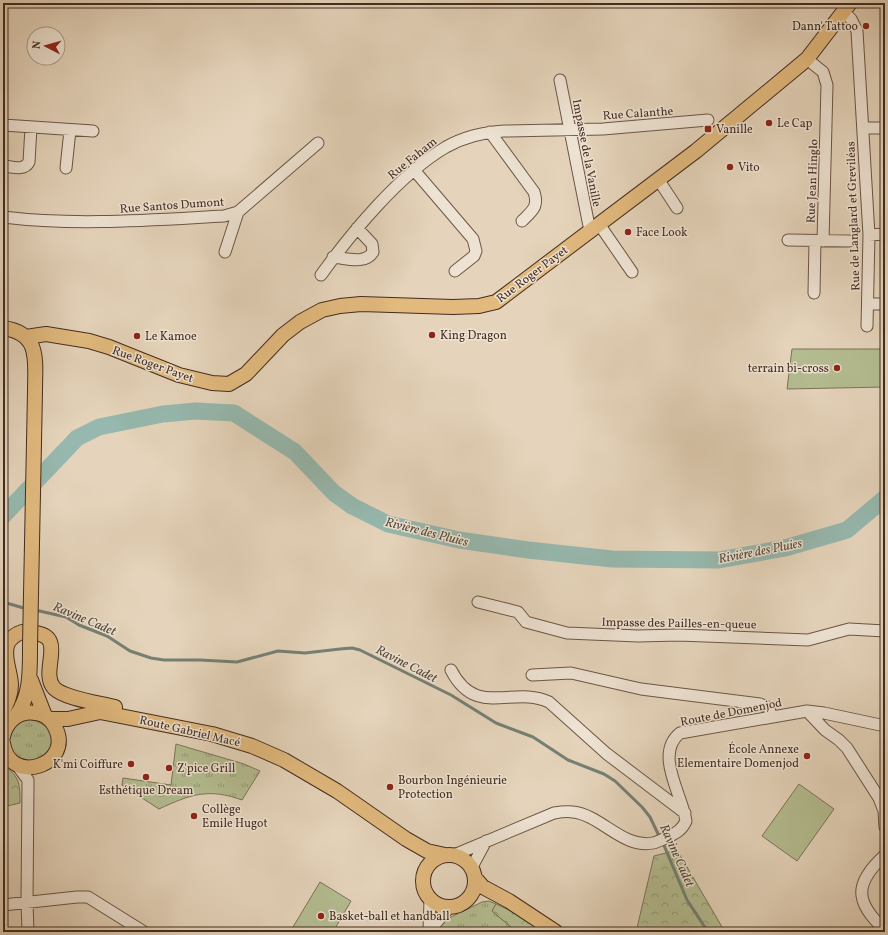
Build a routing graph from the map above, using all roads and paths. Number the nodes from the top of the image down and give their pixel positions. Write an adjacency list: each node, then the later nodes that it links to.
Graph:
1 (847, 7): 2 (main road, Rue Roger Payet); 7 (street, Rue de Langlard et Greviléas)
2 (807, 59): 17 (main road, Rue Roger Payet); 27 (street, Rue Jean Hinglo)
3 (560, 80): 10 (street, Impasse de la Vanille)
4 (708, 120): 10 (street, Rue Calanthe)
5 (3, 125): 6 (street)
6 (31, 127): 9 (street); 14 (street)
7 (863, 128): 8 (street, Rue de Langlard et Greviléas); 25 (street, Rue de Langlard et Greviléas)
8 (885, 128)
9 (70, 130): 11 (street); 15 (street)
10 (569, 130): 12 (street, Rue Faham); 22 (street, Impasse de la Vanille)
11 (93, 131)
12 (490, 132): 16 (street, Rue Faham); 21 (street)
13 (318, 143): 19 (street, Rue Santos Dumont)
14 (4, 166)
15 (66, 168)
16 (414, 170): 23 (street, Rue Faham); 31 (street)
17 (658, 179): 18 (street); 22 (main road, Rue Roger Payet)
18 (677, 208)
19 (238, 212): 20 (street, Rue Santos Dumont); 29 (street)
20 (3, 218)
21 (522, 221)
22 (594, 227): 32 (street); 40 (main road, Rue Roger Payet)
23 (357, 228): 30 (street, Rue Faham); 30 (street)
24 (885, 234): 25 (street)
25 (869, 235): 35 (street, Rue de Langlard et Greviléas)
26 (788, 240): 27 (street, Rue Jean Hinglo)
27 (819, 241): 28 (street, Rue Jean Hinglo); 34 (street, Rue Jean Hinglo)
28 (849, 241)
29 (225, 252)
30 (334, 257): 33 (street, Rue Faham)
31 (455, 271)
32 (632, 272)
33 (321, 275)
34 (814, 293)
35 (868, 304): 36 (street); 37 (street, Rue de Langlard et Greviléas)
36 (885, 304)
37 (867, 326)
38 (3, 328): 39 (main road)
39 (26, 337): 40 (main road, Rue Roger Payet); 41 (main road)
40 (62, 338): 41 (main road, Rue Roger Payet)
41 (35, 355): 46 (main road, bridge)
42 (478, 602): 43 (street, Impasse des Pailles-en-queue)
43 (885, 631)
44 (451, 670): 58 (street)
45 (532, 675): 50 (street)
46 (30, 678): 48 (main road); 49 (main road)
47 (807, 711): 50 (street, Route de Domenjod); 53 (street, Route de Domenjod); 59 (street)
48 (10, 714): 49 (main road); 52 (main road); 55 (main road)
49 (47, 718): 51 (main road, Route Gabriel Macé); 54 (main road)
50 (772, 718): 58 (street, Route de Domenjod)
51 (68, 719): 52 (main road, Route Gabriel Macé); 54 (main road)
52 (160, 723): 60 (main road, Route Gabriel Macé)
53 (885, 726)
54 (57, 733): 56 (main road)
55 (6, 745): 56 (main road); 57 (street)
56 (36, 767): 57 (street)
57 (28, 780): 69 (street)
58 (685, 813): 61 (street)
59 (885, 827)
60 (406, 840): 62 (main road, Route Gabriel Macé); 65 (main road, Route Gabriel Macé)
61 (486, 841): 62 (street); 64 (street)
62 (450, 855): 64 (main road); 65 (main road)
63 (885, 855): 72 (street)
64 (474, 873): 66 (main road); 68 (main road)
65 (424, 875): 67 (main road)
66 (469, 899): 68 (main road); 71 (main road)
67 (430, 900): 71 (main road); 73 (street)
68 (509, 901): 76 (main road)
69 (27, 902): 70 (street); 74 (street); 75 (street)
70 (3, 905)
71 (449, 908): 73 (street)
72 (885, 930)
73 (428, 931)
74 (28, 932)
75 (144, 932)
76 (556, 932)

